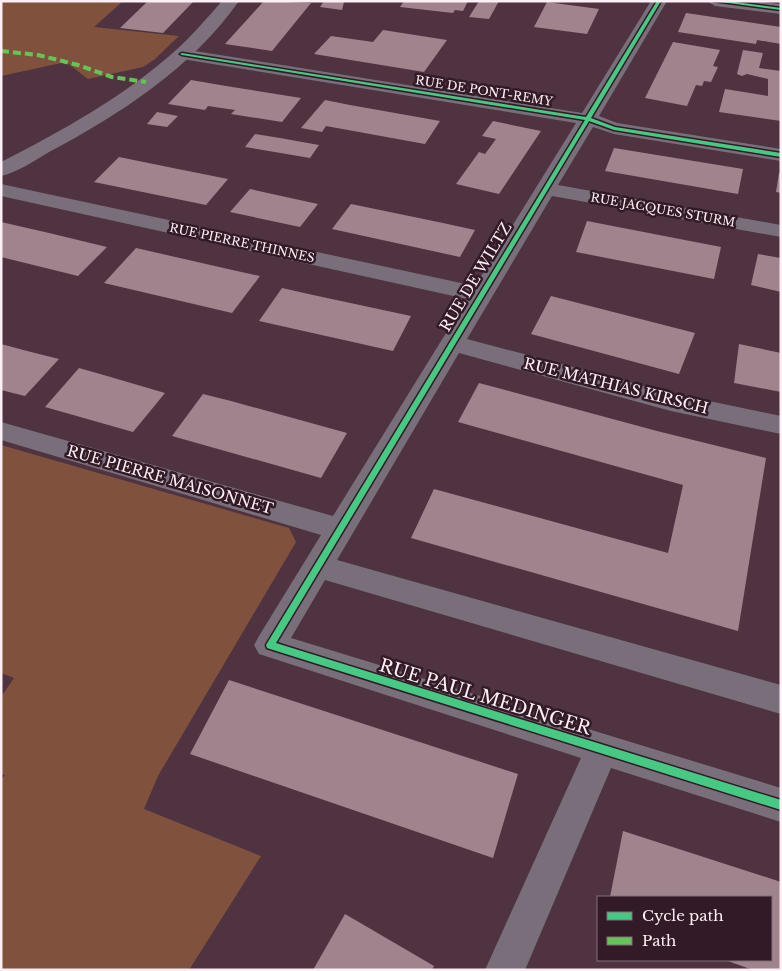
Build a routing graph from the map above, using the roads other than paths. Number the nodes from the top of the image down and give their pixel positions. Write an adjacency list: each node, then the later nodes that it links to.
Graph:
1 (230, 1): 5 (street)
2 (659, 1): 6 (street, RUE DE WILTZ)
3 (715, 1): 4 (street)
4 (781, 9)
5 (182, 54): 6 (street, RUE DE PONT-REMY); 9 (street)
6 (591, 114): 7 (street, RUE DE PONT-REMY); 8 (street, RUE DE PONT-REMY); 10 (street, RUE DE WILTZ)
7 (781, 140)
8 (781, 155)
9 (1, 170)
10 (545, 189): 12 (street, RUE JACQUES STURM); 13 (street, RUE DE WILTZ)
11 (1, 190): 13 (street, RUE PIERRE THINNES)
12 (781, 231)
13 (482, 295): 14 (street, RUE DE WILTZ)
14 (452, 343): 15 (street, RUE MATHIAS KIRSCH); 17 (street, RUE DE WILTZ)
15 (781, 425)
16 (1, 432): 17 (street, RUE PIERRE MAISONNET)
17 (340, 529): 18 (street, RUE DE WILTZ)
18 (317, 566): 19 (street); 20 (street, RUE PAUL MEDINGER)
19 (781, 700)
20 (602, 749): 21 (street, RUE PAUL MEDINGER); 22 (street)
21 (781, 805)
22 (504, 970)

